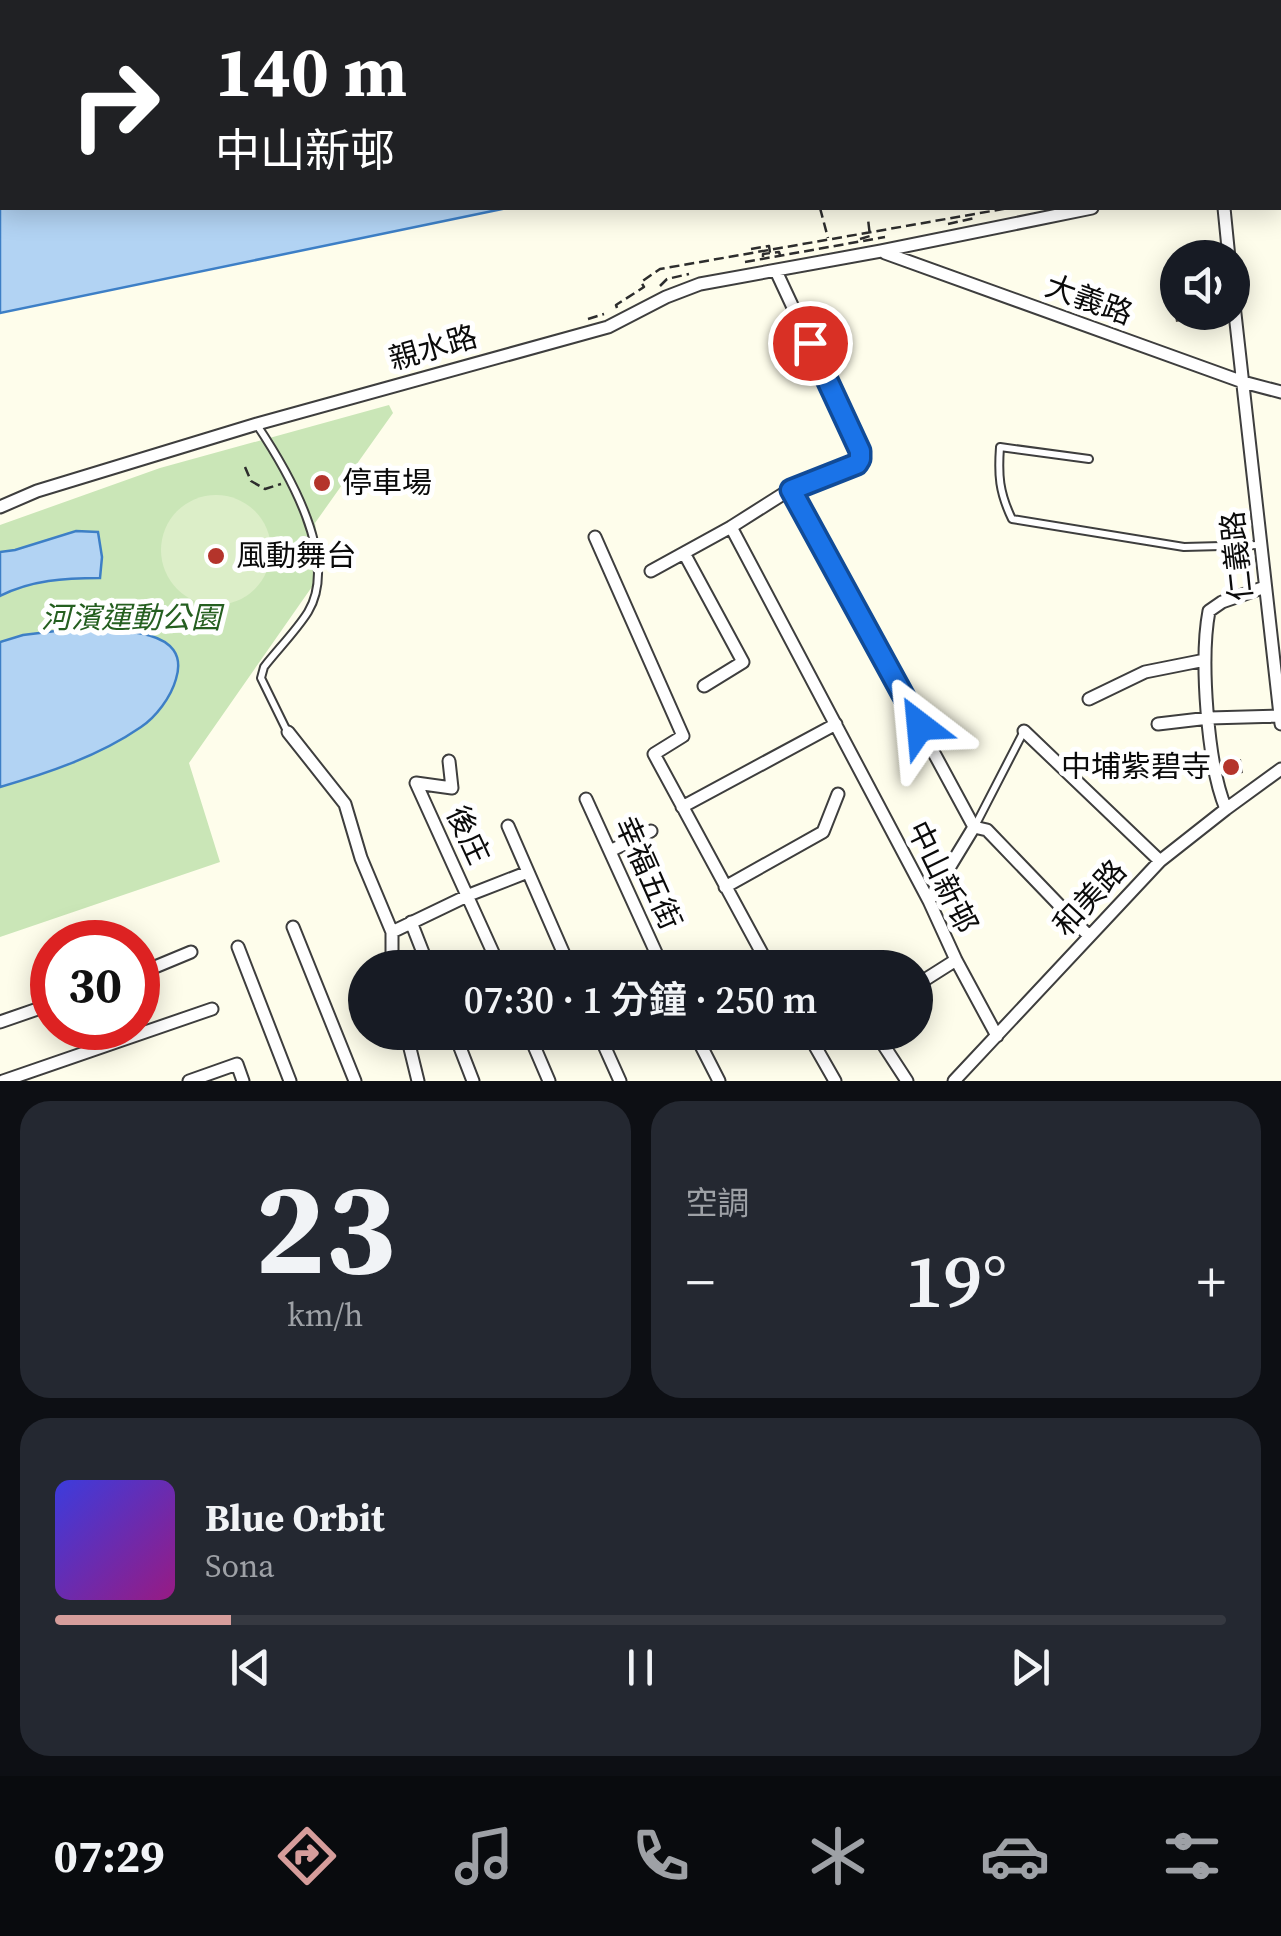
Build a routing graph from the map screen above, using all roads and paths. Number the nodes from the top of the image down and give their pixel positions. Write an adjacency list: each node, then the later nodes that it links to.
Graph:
1 (821, 210): 11 (path)
2 (957, 210): 8 (path)
3 (1000, 210): 8 (path)
4 (1081, 210): 15 (street, 親水路)
5 (1224, 210): 12 (street)
6 (975, 218): 8 (path)
7 (868, 219): 10 (path)
8 (959, 219): 9 (path); 10 (path)
9 (948, 223)
10 (870, 234): 11 (path); 13 (path); 15 (path)
11 (828, 239): 17 (path)
12 (1227, 240)
13 (848, 243)
14 (779, 244): 17 (path)
15 (880, 245): 20 (street, 親水路); 23 (street, 大義路)
16 (751, 249): 17 (path)
17 (770, 250): 18 (path); 19 (path); 21 (path)
18 (780, 256)
19 (763, 259)
20 (776, 272): 25 (street, 親水路); 29 (street)
21 (618, 309)
22 (1237, 330): 23 (street, 仁義路)
23 (1242, 382): 24 (street, 大義路); 33 (street, 仁義路)
24 (1281, 392)
25 (257, 424): 28 (lane); 30 (street, 親水路)
26 (1089, 459): 33 (lane)
27 (246, 467): 28 (path)
28 (290, 482): 46 (lane)
29 (791, 490): 31 (street); 54 (street, 中山新邨)
30 (0, 507)
31 (731, 527): 34 (street); 42 (street, 中山新邨)
32 (596, 537): 51 (street)
33 (1260, 545): 36 (street, 仁義路)
34 (684, 553): 35 (street); 38 (street)
35 (651, 571)
36 (1266, 587): 37 (street); 40 (street, 仁義路)
37 (1205, 660): 39 (street); 41 (street)
38 (704, 686)
39 (1090, 699)
40 (1280, 716): 41 (street); 44 (street, 仁義路)
41 (1209, 718): 43 (street); 52 (street)
42 (836, 724): 51 (street); 61 (street, 中山新邨)
43 (1158, 724)
44 (1281, 724)
45 (1024, 730): 54 (lane); 57 (street)
46 (288, 732): 64 (street)
47 (449, 761): 60 (street, 後庄)
48 (1281, 769): 52 (street, 和美路)
49 (838, 794): 59 (street)
50 (586, 799): 56 (street, 幸福五街)
51 (682, 807): 59 (street)
52 (1226, 808): 57 (street, 和美路)
53 (508, 826): 58 (street, 後庄)
54 (974, 827): 61 (street); 65 (street, 中山新邨)
55 (652, 831): 56 (street)
56 (610, 851): 71 (street, 幸福五街)
57 (1160, 861): 65 (street, 和美路)
58 (528, 872): 60 (street); 70 (street, 後庄)
59 (725, 886): 72 (street)
60 (469, 895): 62 (street); 69 (street, 後庄)
61 (929, 901): 74 (street, 中山新邨)
62 (411, 922): 64 (street); 68 (street)
63 (293, 927): 92 (street)
64 (392, 932): 67 (street)
65 (1088, 935): 80 (street, 和美路)
66 (238, 947): 91 (street)
67 (392, 950)
68 (421, 950)
69 (492, 950)
70 (562, 950)
71 (655, 950)
72 (760, 950)
73 (192, 952): 75 (street)
74 (956, 960): 76 (street); 80 (street, 中山新邨)
75 (160, 965)
76 (933, 975)
77 (212, 1009): 88 (street)
78 (30, 1012): 79 (street)
79 (0, 1022)
80 (997, 1036): 100 (street, 和美路)
81 (410, 1050): 93 (street)
82 (461, 1050): 94 (street)
83 (536, 1050): 95 (street)
84 (606, 1050): 96 (street)
85 (703, 1050): 97 (street)
86 (817, 1050): 98 (street)
87 (886, 1050): 99 (street)
88 (3, 1081)
89 (189, 1081): 90 (street)
90 (243, 1081)
91 (290, 1081)
92 (355, 1081)
93 (418, 1081)
94 (474, 1081)
95 (550, 1081)
96 (620, 1081)
97 (719, 1081)
98 (836, 1081)
99 (906, 1081)
100 (954, 1081)

